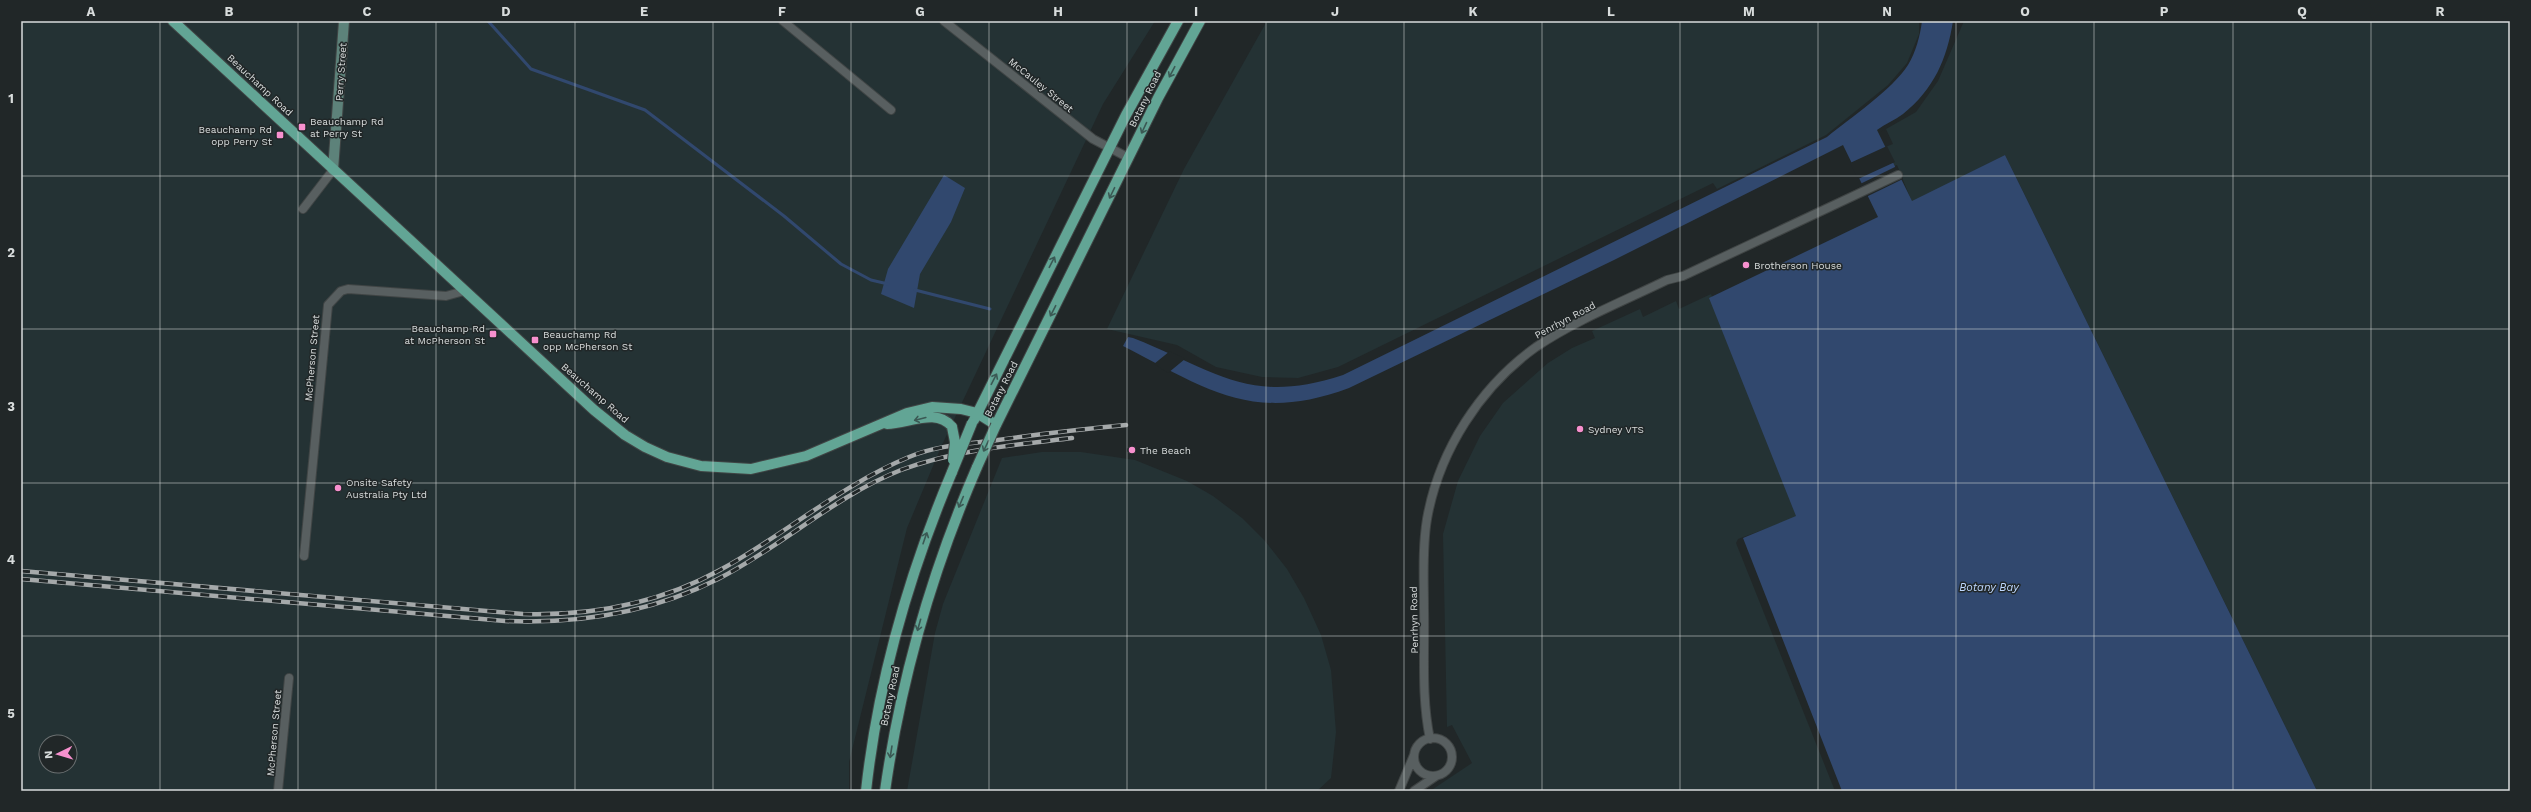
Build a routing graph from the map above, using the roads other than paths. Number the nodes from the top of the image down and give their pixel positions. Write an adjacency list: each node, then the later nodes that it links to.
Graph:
1 (173, 21): 10 (main road, Beauchamp Road)
2 (344, 21): 10 (street, Perry Street)
3 (783, 21): 7 (street)
4 (944, 21): 8 (street, McCauley Street)
5 (1178, 21): 8 (main road, Botany Road)
6 (1200, 21): 9 (main road, Botany Road, one-way to 9)
7 (891, 110)
8 (1109, 148): 9 (street, McCauley Street); 14 (main road, Botany Road, one-way to 8)
9 (1129, 158): 15 (main road, Botany Road, one-way to 15)
10 (333, 170): 12 (street); 13 (main road, Beauchamp Road)
11 (1898, 175): 20 (street, Penrhyn Road)
12 (303, 209)
13 (464, 291): 16 (main road, Beauchamp Road); 18 (street, McPherson Street)
14 (977, 414): 15 (main road, Beauchamp Road); 16 (main road, Beauchamp Road); 17 (main road, Botany Road, bridge)
15 (994, 421): 25 (main road, Botany Road, one-way to 25, bridge)
16 (885, 424): 17 (main road, one-way to 16, bridge)
17 (952, 472): 24 (main road, Botany Road, one-way to 17)
18 (304, 556)
19 (289, 678): 23 (street, McPherson Street)
20 (1430, 739): 21 (street); 22 (street)
21 (1415, 753): 22 (street); 26 (street)
22 (1436, 776): 27 (street)
23 (278, 791)
24 (866, 791)
25 (885, 791)
26 (1399, 791)
27 (1414, 791)

